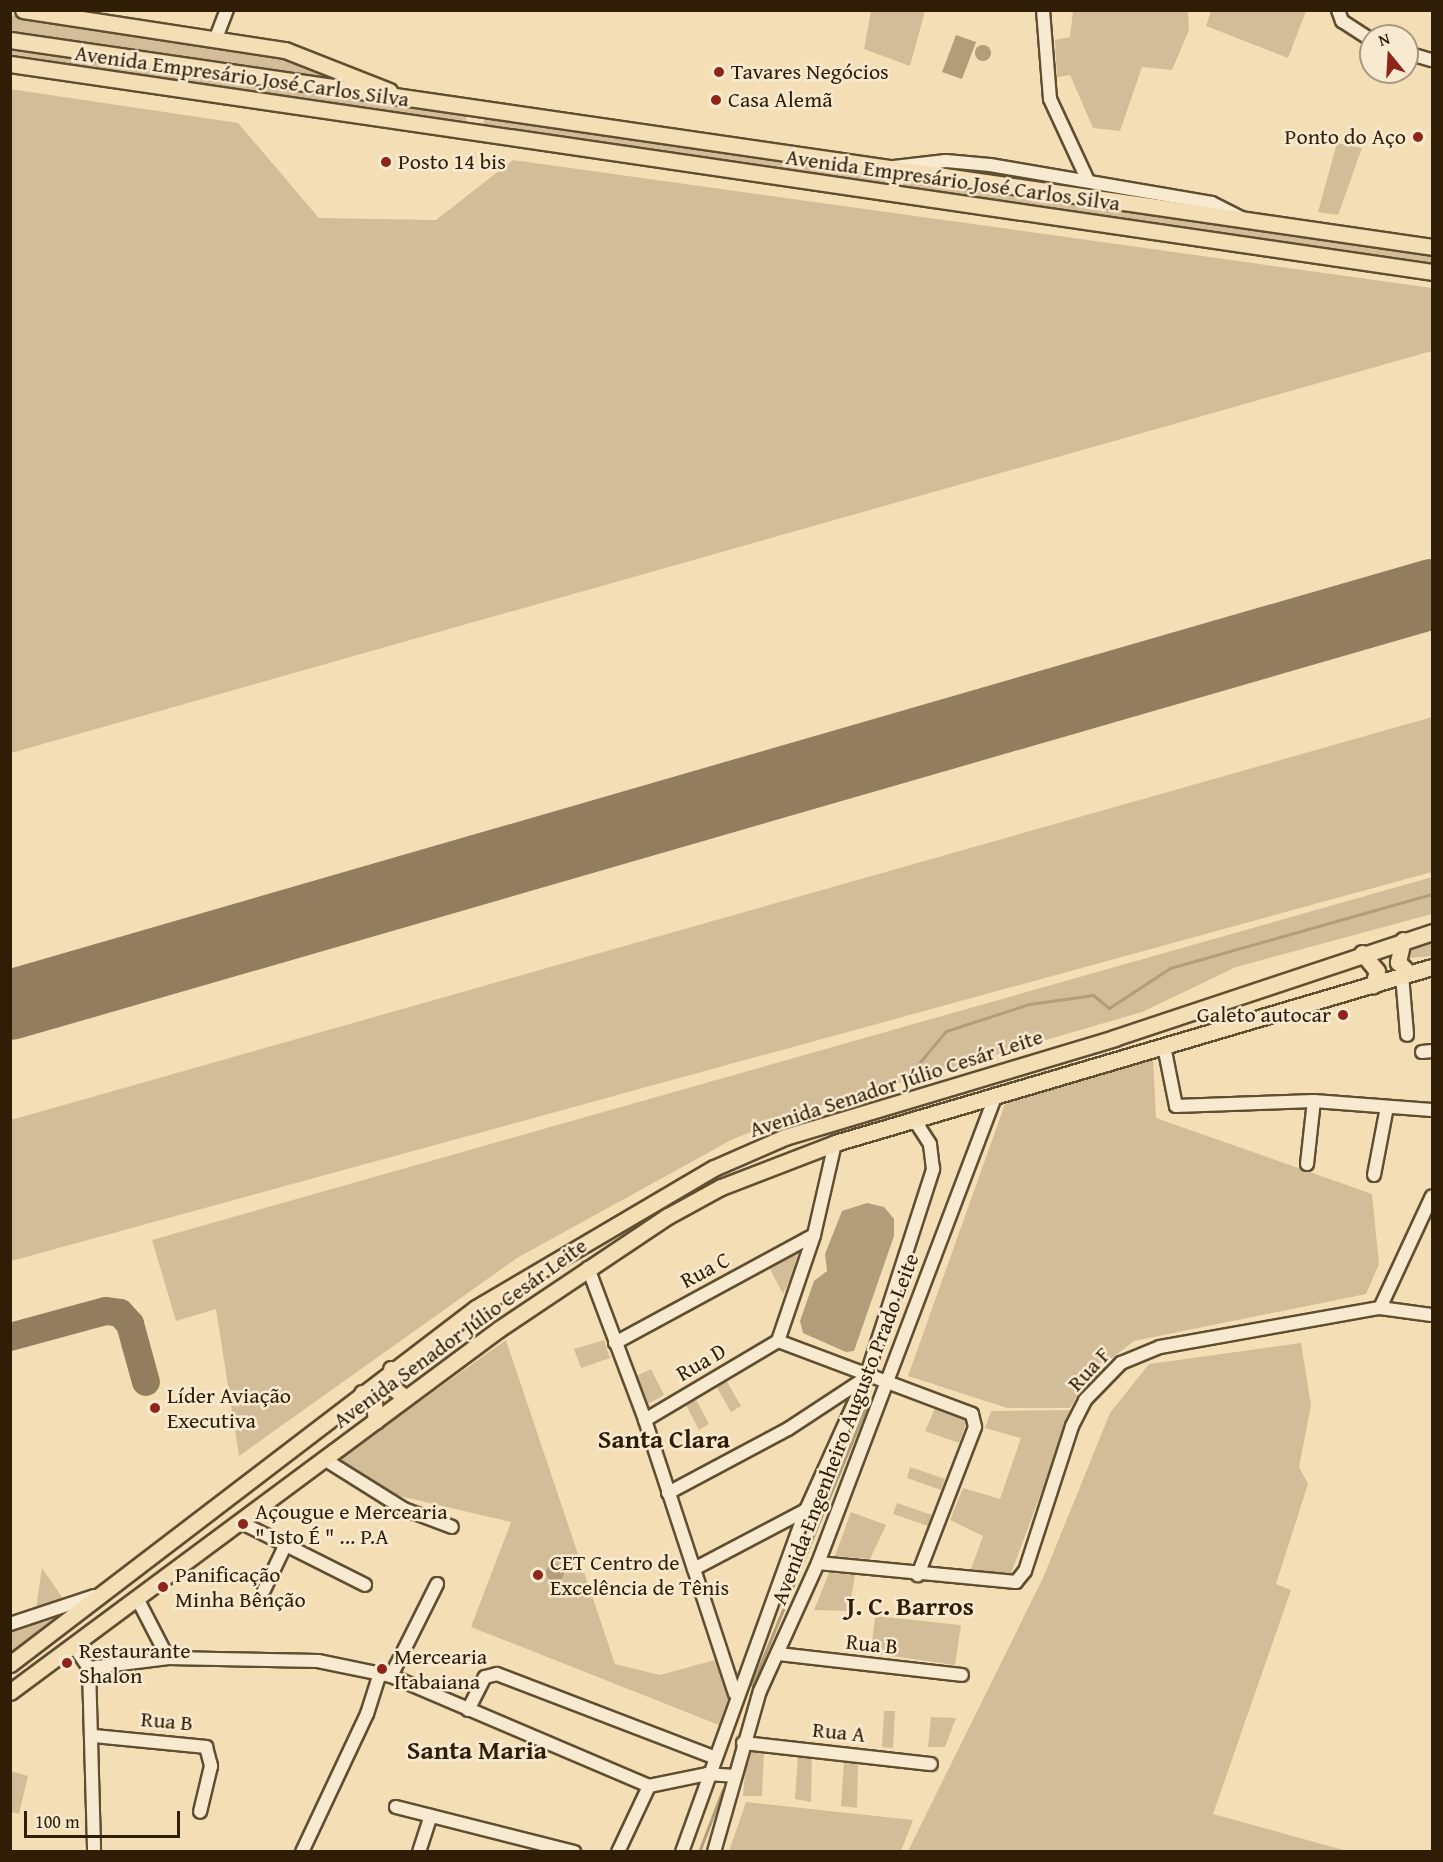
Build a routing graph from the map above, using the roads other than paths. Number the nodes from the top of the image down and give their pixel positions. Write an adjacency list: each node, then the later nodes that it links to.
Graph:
1 (23, 10): 6 (main road, Avenida Empresário José Carlos Silva)
2 (227, 10): 6 (street)
3 (1043, 10): 14 (street)
4 (1338, 12): 5 (street)
5 (1359, 30)
6 (216, 38): 9 (main road, Avenida Empresário José Carlos Silva)
7 (10, 40): 9 (main road, Avenida Empresário José Carlos Silva)
8 (10, 64): 11 (main road, Avenida Empresário José Carlos Silva)
9 (409, 99): 10 (main road, Avenida Empresário José Carlos Silva)
10 (471, 105): 11 (main road); 12 (main road, Avenida Empresário José Carlos Silva)
11 (466, 132): 16 (main road, Avenida Empresário José Carlos Silva)
12 (895, 169): 13 (street); 15 (main road, Avenida Empresário José Carlos Silva); 16 (main road)
13 (1023, 170): 14 (street); 15 (street)
14 (1088, 181): 17 (street)
15 (1020, 187): 17 (main road, Avenida Empresário José Carlos Silva)
16 (891, 193): 19 (main road, Avenida Empresário José Carlos Silva)
17 (1244, 219): 18 (main road, Avenida Empresário José Carlos Silva)
18 (1432, 247)
19 (1432, 272)
20 (1432, 932): 21 (main road, Avenida Senador Júlio Cesár Leite)
21 (1403, 940): 22 (main road, Avenida Senador Júlio Cesár Leite); 24 (main road)
22 (1362, 953): 25 (main road); 43 (main road, Avenida Senador Júlio Cesár Leite)
23 (1432, 967): 24 (main road, Avenida Senador Júlio Cesár Leite)
24 (1406, 974): 25 (main road, Avenida Senador Júlio Cesár Leite); 26 (street)
25 (1372, 985): 27 (main road, Avenida Senador Júlio Cesár Leite)
26 (1407, 1035)
27 (1164, 1046): 28 (main road, Avenida Senador Júlio Cesár Leite); 29 (street)
28 (995, 1096): 32 (main road, Avenida Senador Júlio Cesár Leite); 45 (street, Avenida Engenheiro Augusto Prado Leite)
29 (1314, 1101): 30 (street); 34 (street)
30 (1387, 1107): 31 (street); 35 (street)
31 (1432, 1110)
32 (914, 1119): 33 (main road, Avenida Senador Júlio Cesár Leite); 44 (street, Avenida Engenheiro Augusto Prado Leite)
33 (835, 1143): 37 (street); 38 (main road, Avenida Senador Júlio Cesár Leite)
34 (1307, 1164)
35 (1374, 1175)
36 (1432, 1196): 39 (street)
37 (814, 1235): 41 (street); 42 (street, Rua C)
38 (588, 1268): 42 (street); 47 (main road, Avenida Senador Júlio Cesár Leite)
39 (1380, 1308): 40 (street, Rua F); 58 (street, Rua F)
40 (1432, 1315)
41 (778, 1341): 44 (street); 48 (street, Rua D)
42 (615, 1343): 48 (street)
43 (391, 1369): 46 (main road, Avenida Senador Júlio Cesár Leite); 47 (main road)
44 (867, 1377): 45 (street); 51 (street); 52 (street, Avenida Engenheiro Augusto Prado Leite)
45 (887, 1384): 56 (street, Avenida Engenheiro Augusto Prado Leite); 58 (street)
46 (362, 1393): 49 (main road); 62 (main road, Avenida Senador Júlio Cesár Leite)
47 (406, 1398): 49 (main road, Avenida Senador Júlio Cesár Leite)
48 (645, 1420): 51 (street)
49 (376, 1421): 50 (main road, Avenida Senador Júlio Cesár Leite)
50 (324, 1459): 53 (main road, Avenida Senador Júlio Cesár Leite); 54 (street)
51 (668, 1493): 57 (street)
52 (807, 1510): 57 (street); 73 (street, Avenida Engenheiro Augusto Prado Leite)
53 (240, 1522): 55 (street); 63 (main road, Avenida Senador Júlio Cesár Leite)
54 (452, 1527)
55 (284, 1548): 60 (street); 61 (street)
56 (818, 1563): 58 (street); 66 (street, Avenida Engenheiro Augusto Prado Leite)
57 (694, 1569): 73 (street)
58 (918, 1575)
59 (437, 1584): 70 (street)
60 (365, 1585)
61 (264, 1590)
62 (109, 1591): 64 (street); 68 (main road, Avenida Senador Júlio Cesár Leite)
63 (138, 1600): 65 (main road, Avenida Senador Júlio Cesár Leite); 67 (street)
64 (10, 1624)
65 (74, 1646): 69 (street); 72 (main road, Avenida Senador Júlio Cesár Leite)
66 (778, 1654): 71 (street, Rua B); 76 (street, Avenida Engenheiro Augusto Prado Leite)
67 (168, 1658): 69 (street); 70 (street)
68 (10, 1664)
69 (89, 1668): 75 (street)
70 (385, 1674): 74 (street); 87 (street)
71 (962, 1675)
72 (10, 1692)
73 (735, 1694): 77 (street, Avenida Engenheiro Augusto Prado Leite)
74 (468, 1710): 77 (street); 81 (street)
75 (94, 1736): 83 (street, Rua B); 86 (street)
76 (743, 1743): 78 (street, Rua A); 80 (street, Avenida Engenheiro Augusto Prado Leite)
77 (713, 1757): 79 (street, Avenida Engenheiro Augusto Prado Leite)
78 (931, 1764)
79 (707, 1774): 80 (street); 81 (street); 91 (street, Avenida Engenheiro Augusto Prado Leite)
80 (734, 1776): 92 (street, Avenida Engenheiro Augusto Prado Leite)
81 (649, 1786): 90 (street)
82 (396, 1807): 84 (street)
83 (200, 1812)
84 (431, 1816): 85 (street); 88 (street)
85 (529, 1846): 89 (street)
86 (97, 1851)
87 (302, 1851)
88 (420, 1851)
89 (574, 1851)
90 (618, 1851)
91 (682, 1851)
92 (714, 1851)

